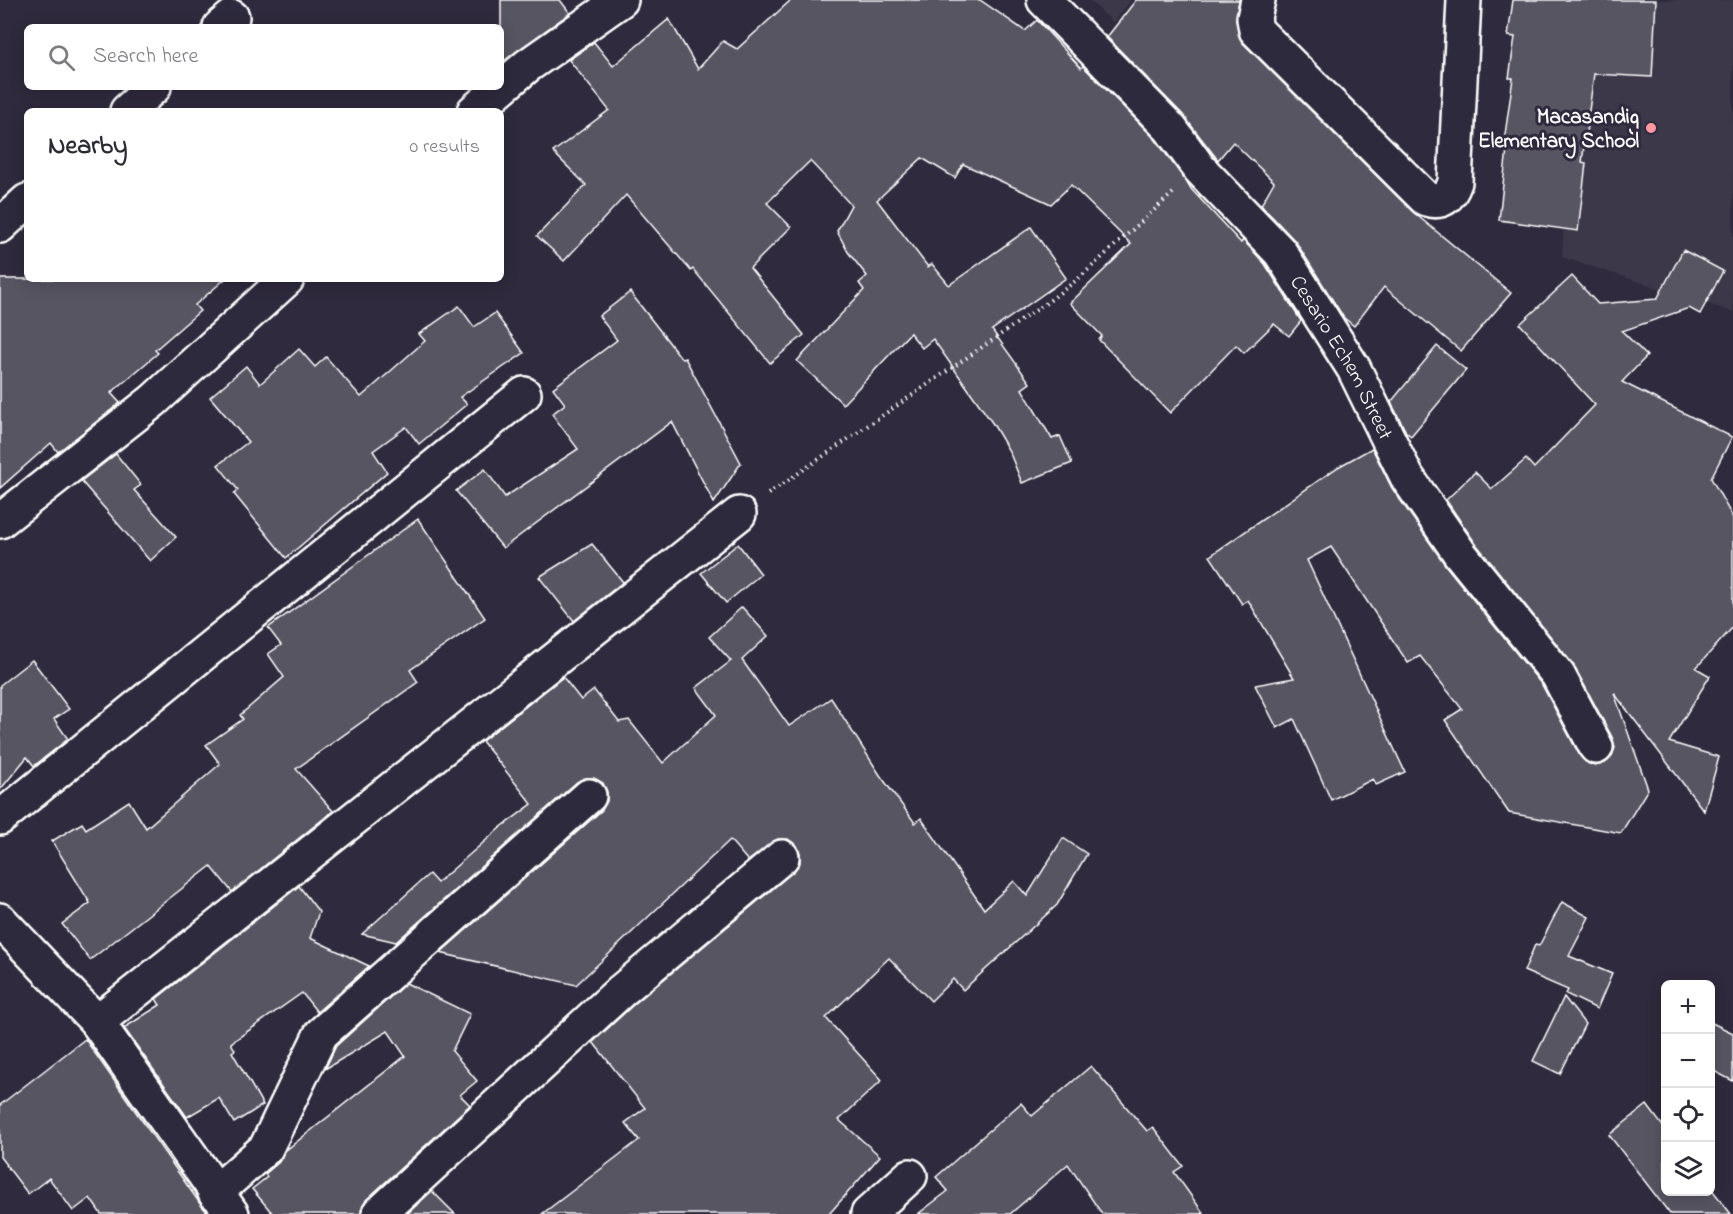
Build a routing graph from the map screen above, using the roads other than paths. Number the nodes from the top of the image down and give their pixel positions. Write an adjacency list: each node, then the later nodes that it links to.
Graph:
1 (621, 0): 5 (street)
2 (1044, 0): 16 (street, Cesario Echem Street)
3 (1258, 0): 4 (street)
4 (1464, 0)
5 (504, 86)
6 (151, 90): 8 (street)
7 (499, 90): 9 (street)
8 (130, 108)
9 (478, 108)
10 (24, 204): 11 (street)
11 (0, 226)
12 (284, 282): 15 (street)
13 (524, 394): 18 (street)
14 (739, 513): 21 (street)
15 (0, 521)
16 (1596, 747)
17 (589, 795): 23 (street)
18 (0, 818)
19 (782, 857): 24 (street)
20 (0, 920): 21 (street)
21 (97, 1022): 23 (street)
22 (910, 1176): 25 (street)
23 (223, 1203)
24 (379, 1214)
25 (868, 1214)

